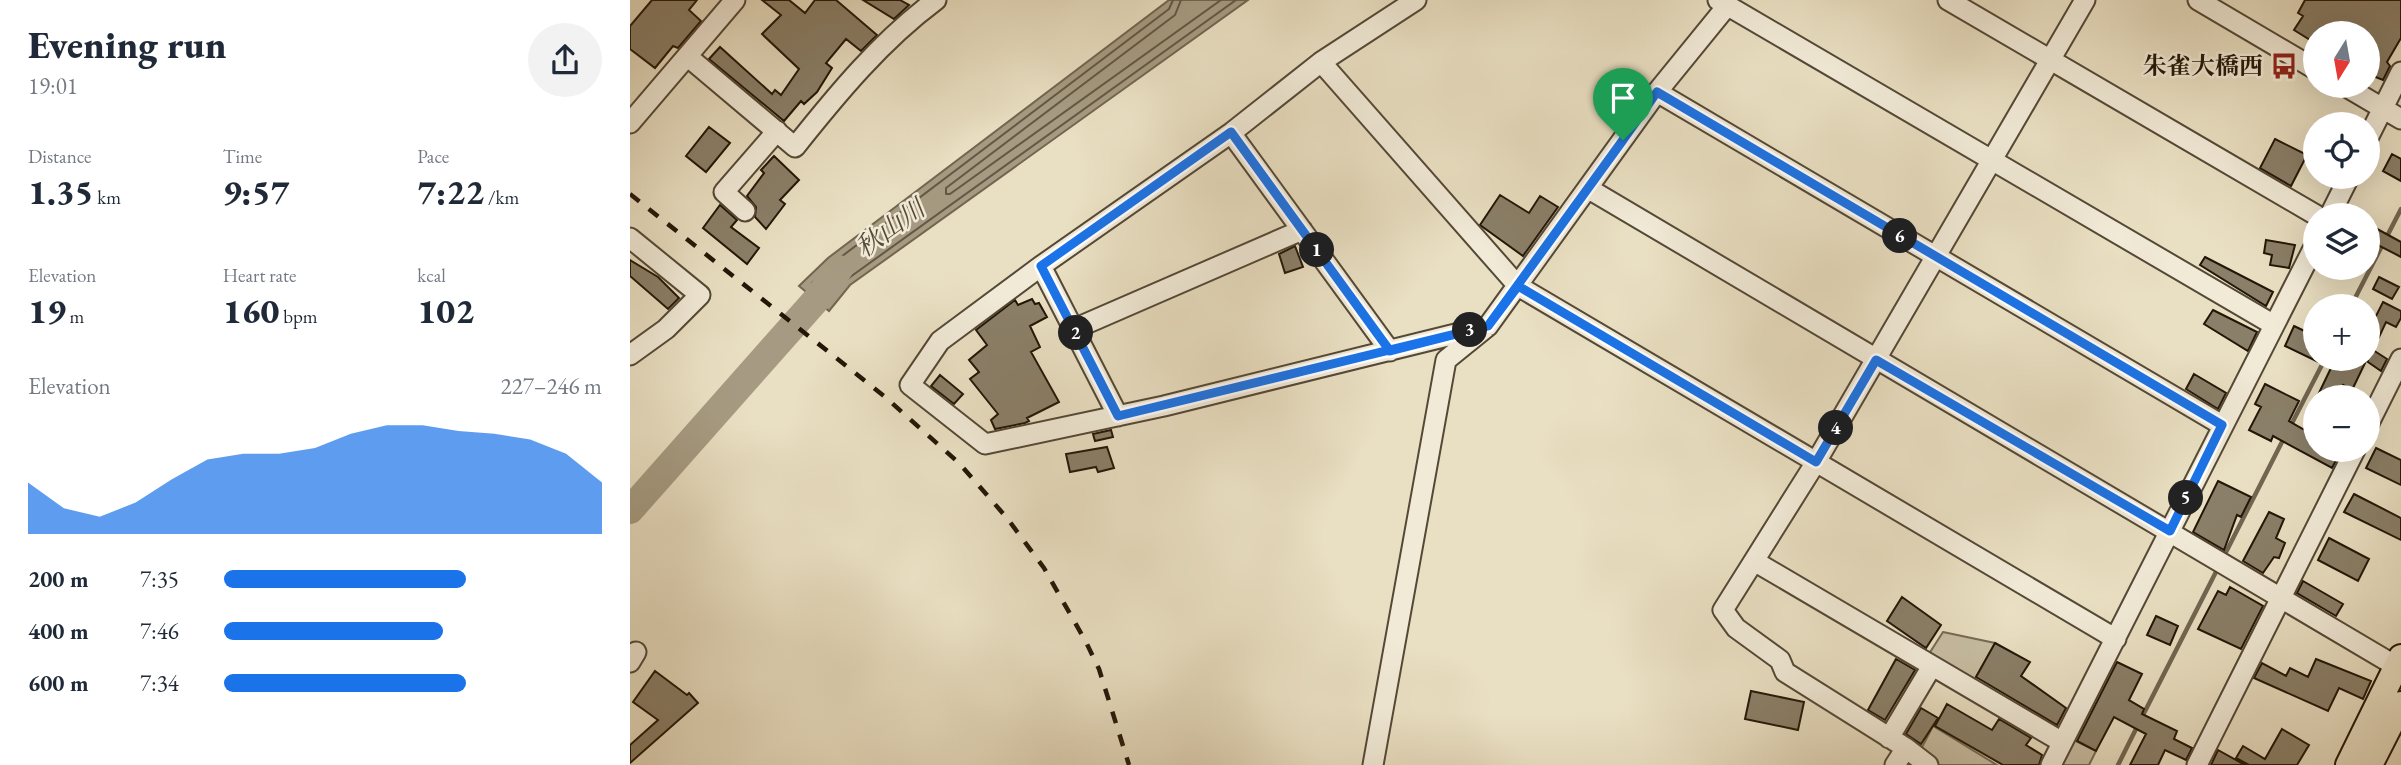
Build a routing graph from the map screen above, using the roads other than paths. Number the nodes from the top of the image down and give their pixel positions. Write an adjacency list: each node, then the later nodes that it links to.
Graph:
1 (735, 0): 8 (street)
2 (1416, 0): 10 (street)
3 (1948, 0): 9 (street)
4 (2085, 0): 9 (street)
5 (2198, 0): 11 (street)
6 (933, 1): 19 (street)
7 (1722, 3): 13 (street); 21 (street)
8 (687, 56): 18 (street); 19 (street)
9 (2051, 60): 21 (street); 23 (street)
10 (1321, 62): 20 (street); 30 (street)
11 (2303, 62)
12 (2401, 72): 15 (street)
13 (1657, 92): 22 (street); 27 (street)
14 (2365, 98): 15 (street)
15 (2382, 108): 16 (street); 17 (street)
16 (2380, 112)
17 (2401, 119)
18 (630, 122)
19 (777, 131): 24 (street)
20 (1231, 132): 25 (street); 28 (street)
21 (1992, 160): 27 (street); 31 (street)
22 (1589, 189): 30 (street); 37 (street)
23 (2303, 207)
24 (745, 211)
25 (1302, 230): 33 (street); 34 (street)
26 (630, 238): 35 (street)
27 (1934, 257): 37 (street); 40 (street)
28 (1041, 266): 33 (street); 39 (street)
29 (2303, 268): 31 (street)
30 (1518, 286): 32 (street); 41 (street)
31 (2274, 325): 40 (street)
32 (1488, 326): 34 (street); 53 (street)
33 (1074, 329): 39 (street)
34 (1390, 351): 39 (street)
35 (630, 355)
36 (2401, 359): 38 (street)
37 (1876, 360): 41 (street); 43 (street)
38 (2380, 401)
39 (1118, 416)
40 (2222, 425): 43 (street)
41 (1816, 462): 44 (street); 46 (street)
42 (2349, 462): 45 (street)
43 (2170, 531): 45 (street); 46 (street)
44 (1754, 561): 48 (street); 50 (street)
45 (2281, 597): 47 (street); 57 (street)
46 (2116, 639): 51 (street)
47 (2399, 664): 58 (main road)
48 (1931, 666): 50 (street); 51 (street)
49 (2401, 704): 59 (main road)
50 (1889, 738): 52 (street)
51 (2062, 742): 56 (street)
52 (1906, 748): 54 (street); 55 (street)
53 (1373, 765)
54 (1895, 765)
55 (1928, 765)
56 (2051, 765)
57 (2197, 765)
58 (2348, 765)
59 (2370, 765)

